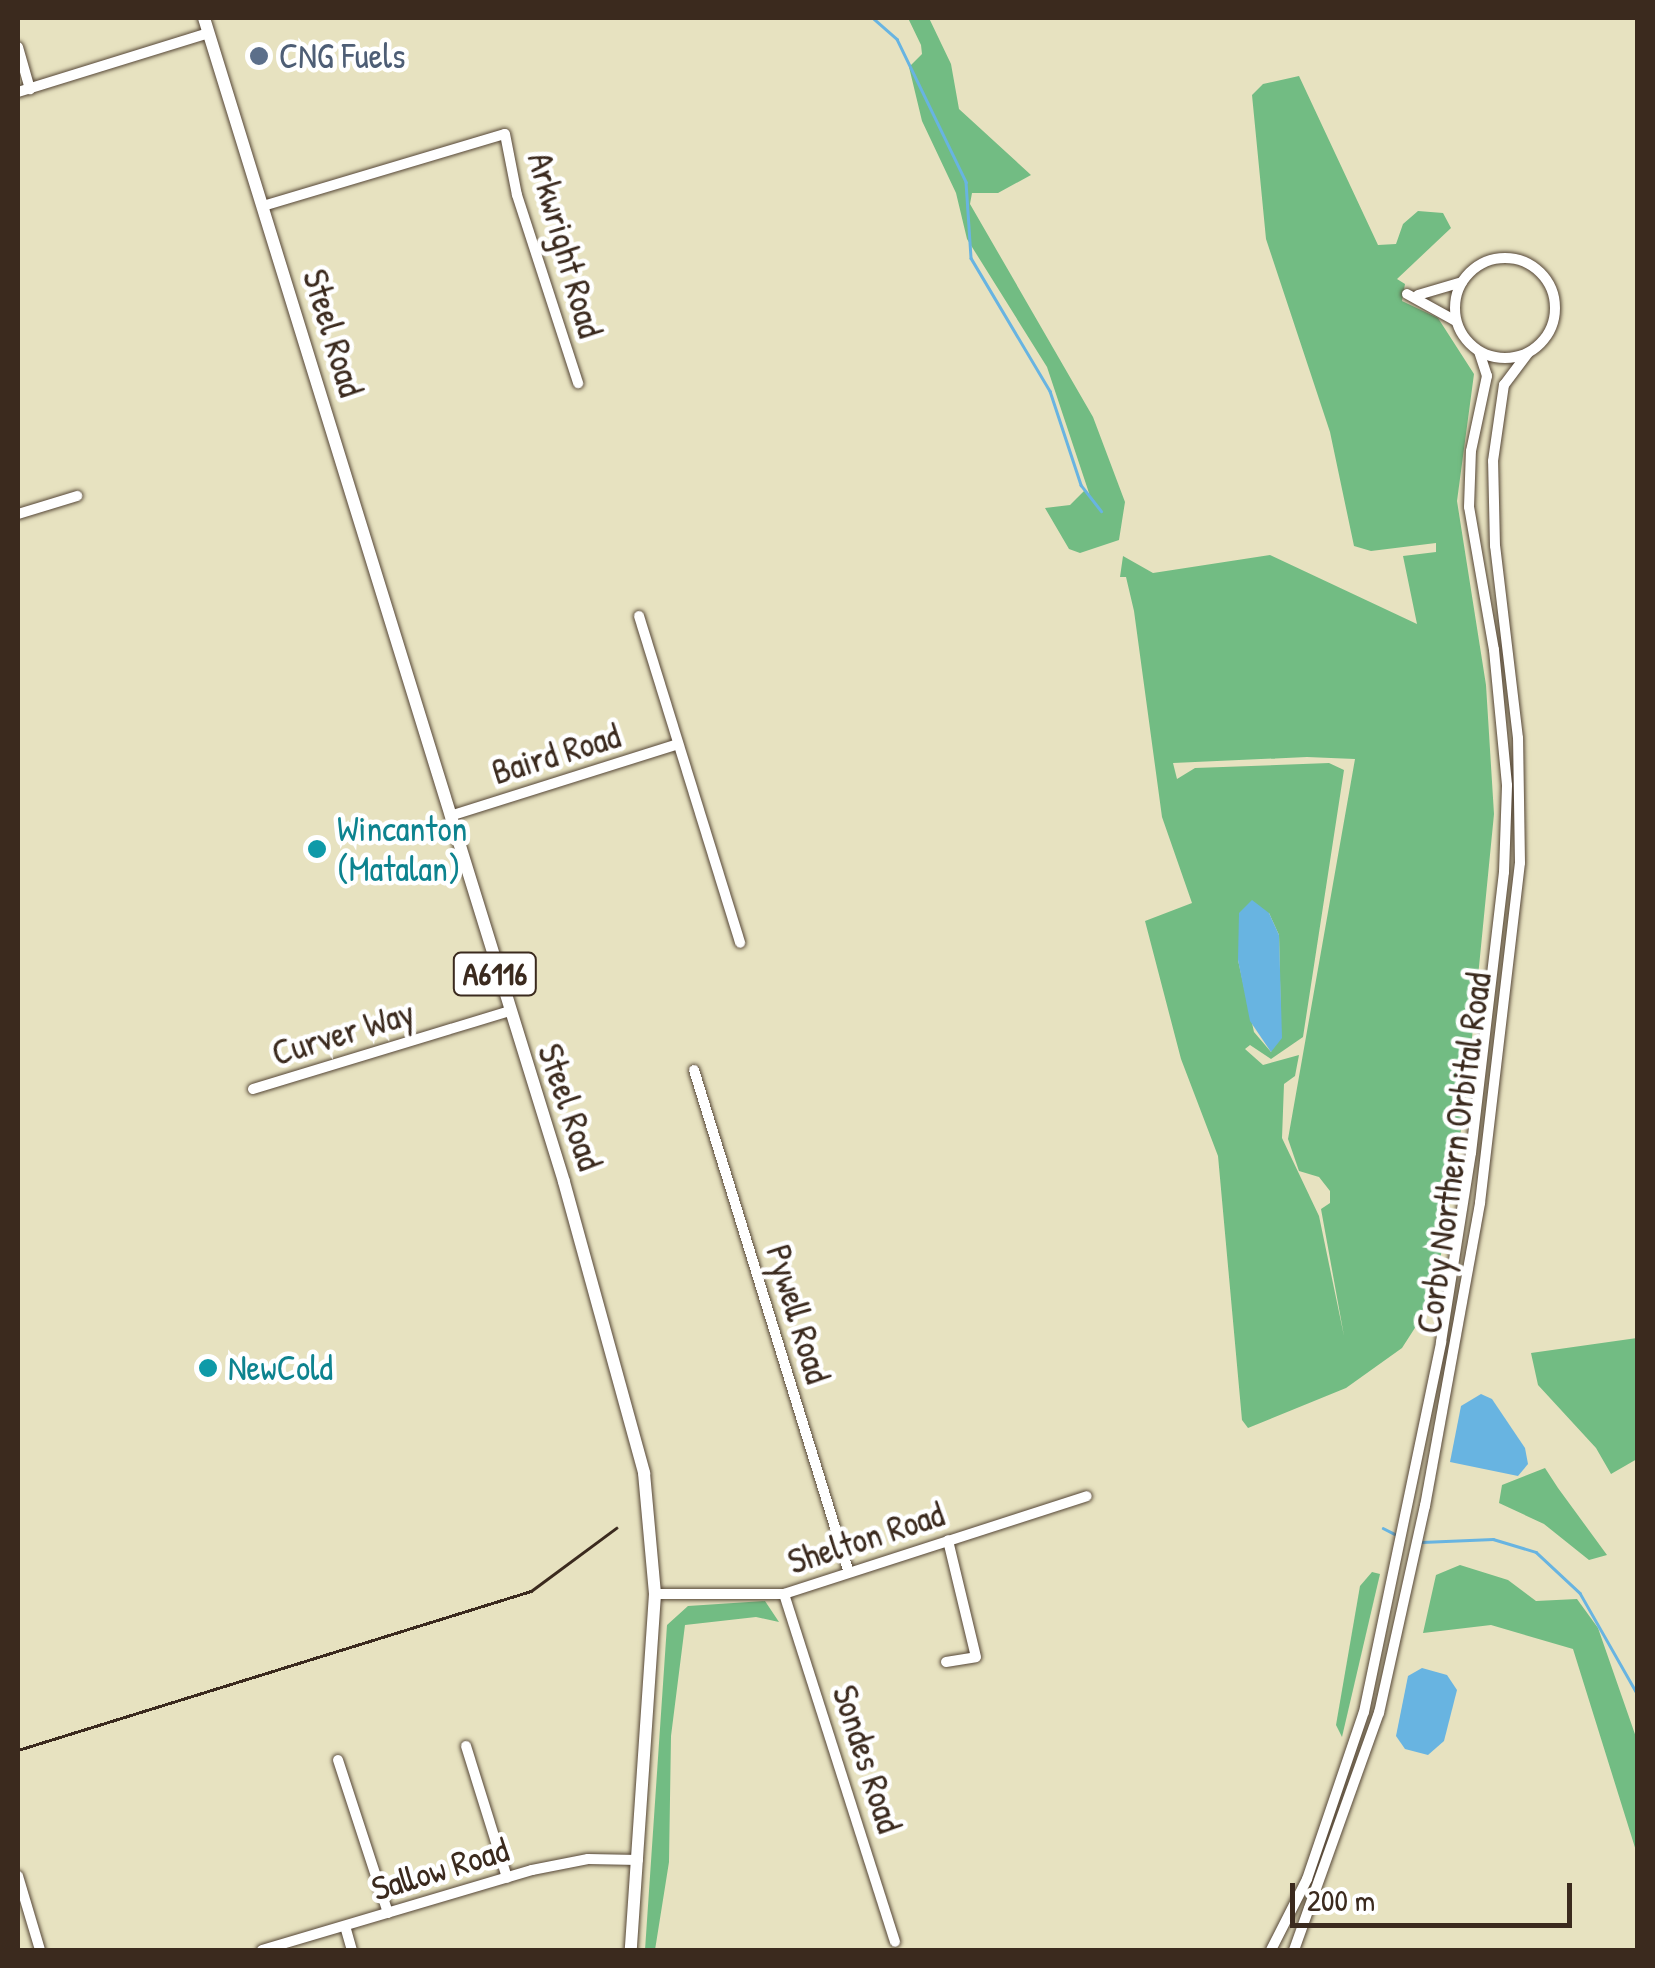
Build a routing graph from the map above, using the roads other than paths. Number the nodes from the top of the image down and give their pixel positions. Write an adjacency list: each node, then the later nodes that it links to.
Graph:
1 (204, 18): 2 (main road, Steel Road / A6116)
2 (208, 34): 4 (street); 6 (main road, Steel Road / A6116)
3 (18, 47): 4 (street)
4 (30, 88): 5 (street)
5 (18, 92)
6 (263, 206): 11 (street, Arkwright Road); 16 (main road, Steel Road / A6116)
7 (1462, 282): 8 (street); 8 (street); 10 (street)
8 (1457, 325): 9 (street)
9 (1480, 352): 10 (street); 41 (street, Corby Northern Orbital Road)
10 (1528, 353): 42 (street, Corby Northern Orbital Road)
11 (578, 383)
12 (77, 496): 13 (street)
13 (18, 514)
14 (638, 616): 15 (street)
15 (678, 744): 16 (street, Baird Road); 17 (street)
16 (450, 816): 18 (main road, Steel Road / A6116)
17 (740, 943)
18 (506, 1012): 20 (street, Curver Way); 24 (main road, Steel Road / A6116)
19 (694, 1070): 23 (street, Pywell Road)
20 (253, 1090)
21 (1087, 1496): 22 (street, Shelton Road)
22 (948, 1540): 23 (street, Shelton Road); 26 (street)
23 (849, 1573): 25 (street, Shelton Road)
24 (655, 1594): 25 (street, Shelton Road); 29 (main road, Steel Road / A6116)
25 (784, 1594): 36 (street, Sondes Road)
26 (946, 1662)
27 (466, 1746): 31 (street)
28 (338, 1760): 32 (street)
29 (638, 1860): 31 (street, Sallow Road); 40 (main road, Steel Road / A6116)
30 (18, 1876): 33 (street)
31 (507, 1878): 32 (street, Sallow Road)
32 (388, 1913): 34 (street, Sallow Road)
33 (32, 1926): 35 (street); 37 (street)
34 (345, 1926): 38 (street, Sallow Road); 39 (street)
35 (18, 1931)
36 (895, 1942)
37 (40, 1950)
38 (262, 1950)
39 (352, 1950)
40 (631, 1950)
41 (1271, 1950)
42 (1294, 1950)

